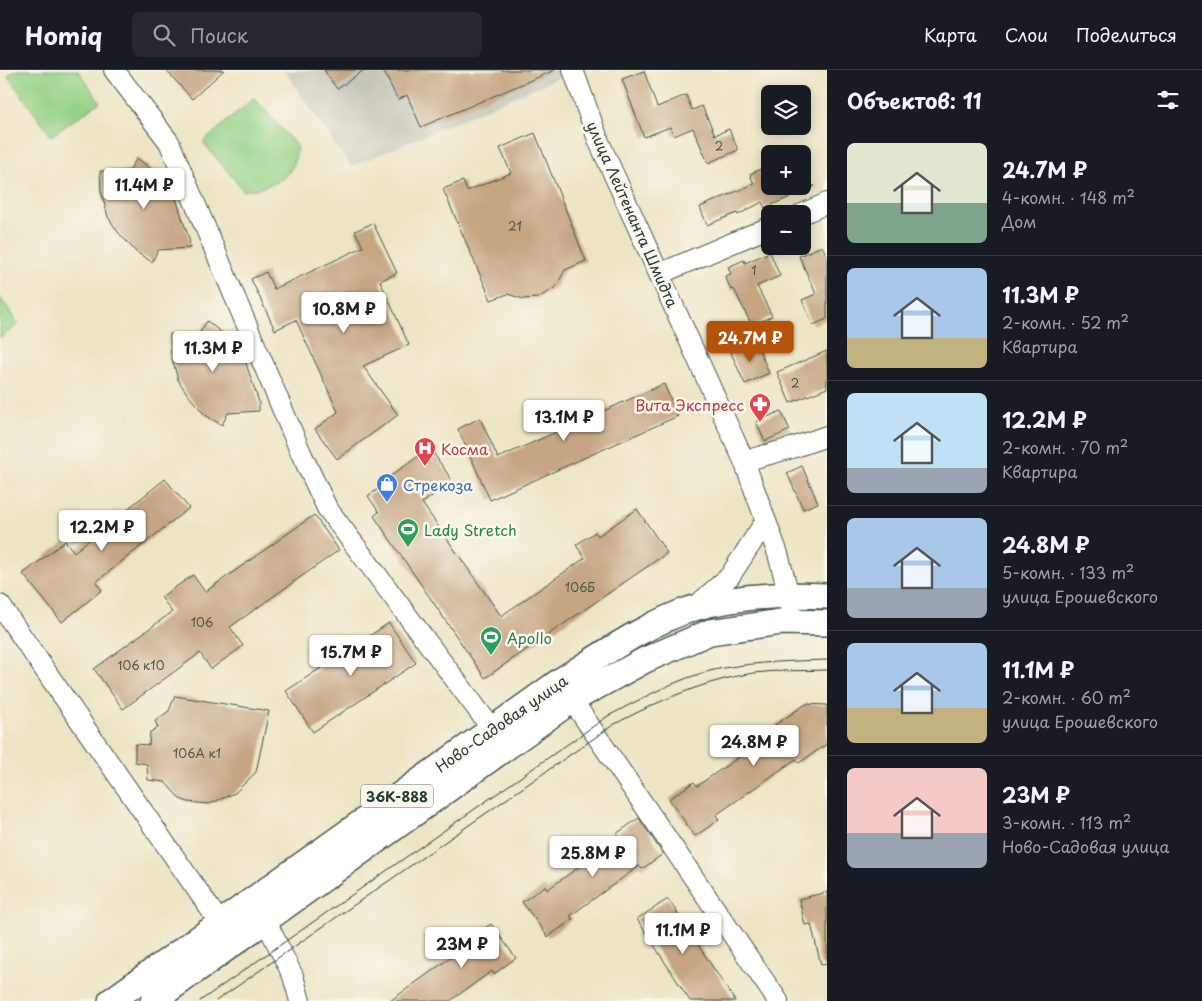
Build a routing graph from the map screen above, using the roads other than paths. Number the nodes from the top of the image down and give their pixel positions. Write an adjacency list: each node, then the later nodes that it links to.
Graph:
1 (114, 70): 17 (street)
2 (573, 70): 6 (street, улица Лейтенанта Шмидта)
3 (827, 203): 4 (street)
4 (811, 210)
5 (761, 231): 6 (street)
6 (660, 274): 8 (street, улица Лейтенанта Шмидта)
7 (827, 436): 8 (street)
8 (744, 461): 9 (street, улица Лейтенанта Шмидта)
9 (765, 522): 10 (street, улица Лейтенанта Шмидта); 13 (street)
10 (789, 594): 11 (main road, Ново-Садовая улица / 36К-888); 13 (main road, Ново-Садовая улица / 36К-888); 14 (street, улица Лейтенанта Шмидта)
11 (827, 596)
12 (0, 605): 20 (street)
13 (694, 608): 17 (main road, Ново-Садовая улица / 36К-888)
14 (792, 622): 15 (main road, Ново-Садовая улица); 16 (main road, Ново-Садовая улица)
15 (827, 623)
16 (572, 700): 19 (main road, Ново-Садовая улица); 24 (street)
17 (492, 729): 18 (main road, Ново-Садовая улица / 36К-888)
18 (254, 897): 19 (street); 20 (main road, Ново-Садовая улица / 36К-888)
19 (265, 921): 22 (main road, Ново-Садовая улица); 23 (street)
20 (220, 923): 21 (main road, Ново-Садовая улица / 36К-888)
21 (111, 1001)
22 (153, 1001)
23 (300, 1001)
24 (778, 1001)

